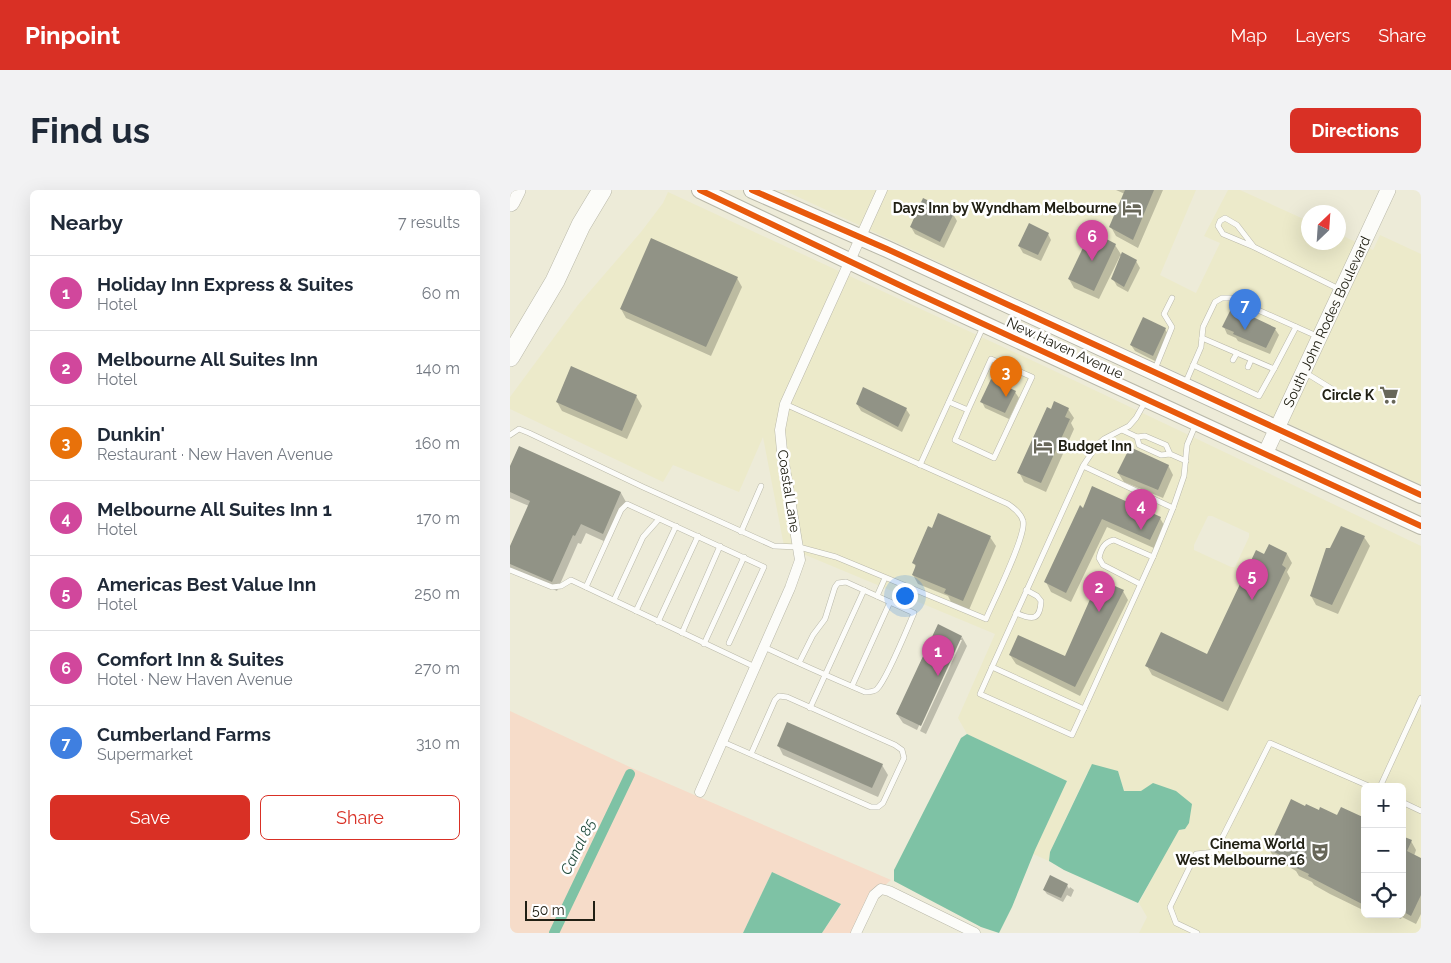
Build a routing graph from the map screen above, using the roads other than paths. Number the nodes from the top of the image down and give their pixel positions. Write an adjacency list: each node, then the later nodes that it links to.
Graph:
1 (516, 190): 8 (highway)
2 (592, 190): 9 (highway)
3 (602, 190): 9 (highway)
4 (700, 190): 12 (main road, New Haven Avenue)
5 (752, 190): 10 (main road, New Haven Avenue)
6 (882, 190): 10 (street, Coastal Lane)
7 (1388, 190): 13 (main road, South John Rodes Boulevard)
8 (510, 202)
9 (581, 225): 22 (highway)
10 (860, 238): 12 (street, Coastal Lane); 28 (main road, New Haven Avenue)
11 (1254, 247): 11 (lane); 13 (lane)
12 (849, 261): 15 (main road, New Haven Avenue); 34 (street, Coastal Lane)
13 (1341, 290): 18 (main road, South John Rodes Boulevard)
14 (1172, 298): 28 (lane)
15 (984, 325): 32 (main road, New Haven Avenue); 33 (lane)
16 (1296, 327): 17 (lane); 18 (lane); 27 (lane)
17 (1202, 338): 19 (lane); 25 (lane)
18 (1319, 338): 29 (main road, South John Rodes Boulevard)
19 (1222, 347): 20 (lane); 21 (lane)
20 (1218, 353)
21 (1236, 354): 23 (lane); 24 (lane)
22 (510, 356)
23 (1233, 360)
24 (1251, 360): 26 (lane); 27 (lane)
25 (1193, 365): 27 (lane); 30 (lane)
26 (1248, 367)
27 (1274, 369)
28 (1154, 372): 30 (main road, New Haven Avenue)
29 (1303, 372): 31 (lane); 37 (main road, South John Rodes Boulevard)
30 (1184, 386): 37 (main road, New Haven Avenue)
31 (1332, 389)
32 (1146, 399): 36 (main road, New Haven Avenue); 38 (lane)
33 (949, 402): 35 (lane); 44 (lane)
34 (785, 404): 44 (lane); 55 (street, Coastal Lane)
35 (968, 410): 35 (lane)
36 (1196, 423): 42 (main road, New Haven Avenue); 43 (lane)
37 (1276, 429): 42 (main road, South John Rodes Boulevard); 47 (main road, New Haven Avenue)
38 (1122, 430): 40 (lane); 45 (lane)
39 (510, 435): 52 (lane)
40 (1136, 437): 41 (lane); 41 (lane)
41 (1170, 454): 43 (lane)
42 (1265, 454): 51 (main road, New Haven Avenue)
43 (1186, 461): 48 (lane)
44 (920, 465): 59 (lane)
45 (1083, 466): 48 (lane); 63 (lane)
46 (761, 486): 52 (lane)
47 (1421, 495)
48 (1173, 508): 57 (lane)
49 (659, 518): 50 (lane); 61 (lane); 65 (lane)
50 (676, 526): 53 (lane); 67 (lane)
51 (1421, 526)
52 (741, 532): 55 (lane)
53 (698, 536): 54 (lane); 69 (lane)
54 (720, 546): 56 (lane); 70 (lane)
55 (798, 547): 59 (lane); 73 (street, Coastal Lane)
56 (744, 557): 71 (lane); 72 (lane)
57 (1153, 557): 60 (lane); 60 (lane)
58 (510, 570): 61 (lane)
59 (885, 578): 64 (lane)
60 (1140, 584): 81 (lane)
61 (586, 587): 65 (lane)
62 (864, 590): 64 (lane); 74 (lane); 77 (lane)
63 (1026, 590): 68 (lane); 68 (lane)
64 (877, 596): 66 (lane)
65 (614, 600): 67 (lane)
66 (890, 602): 78 (lane); 78 (lane)
67 (636, 612): 69 (lane)
68 (1016, 613): 75 (lane)
69 (658, 622): 70 (lane)
70 (682, 633): 72 (lane)
71 (729, 643)
72 (704, 644): 76 (lane)
73 (764, 647): 74 (lane); 76 (street, Coastal Lane)
74 (799, 663): 77 (lane)
75 (992, 667): 81 (lane); 81 (lane)
76 (755, 668): 82 (street, Coastal Lane)
77 (825, 675): 78 (lane); 80 (lane)
78 (852, 686)
79 (1421, 698): 85 (lane)
80 (810, 708): 83 (lane); 83 (lane)
81 (1084, 709)
82 (723, 742): 83 (lane); 86 (street, Coastal Lane)
83 (751, 754)
84 (1362, 783): 91 (lane)
85 (1382, 783)
86 (700, 792)
87 (1406, 804): 88 (lane)
88 (1421, 810)
89 (856, 933): 90 (street)
90 (976, 933)
91 (1197, 933)

